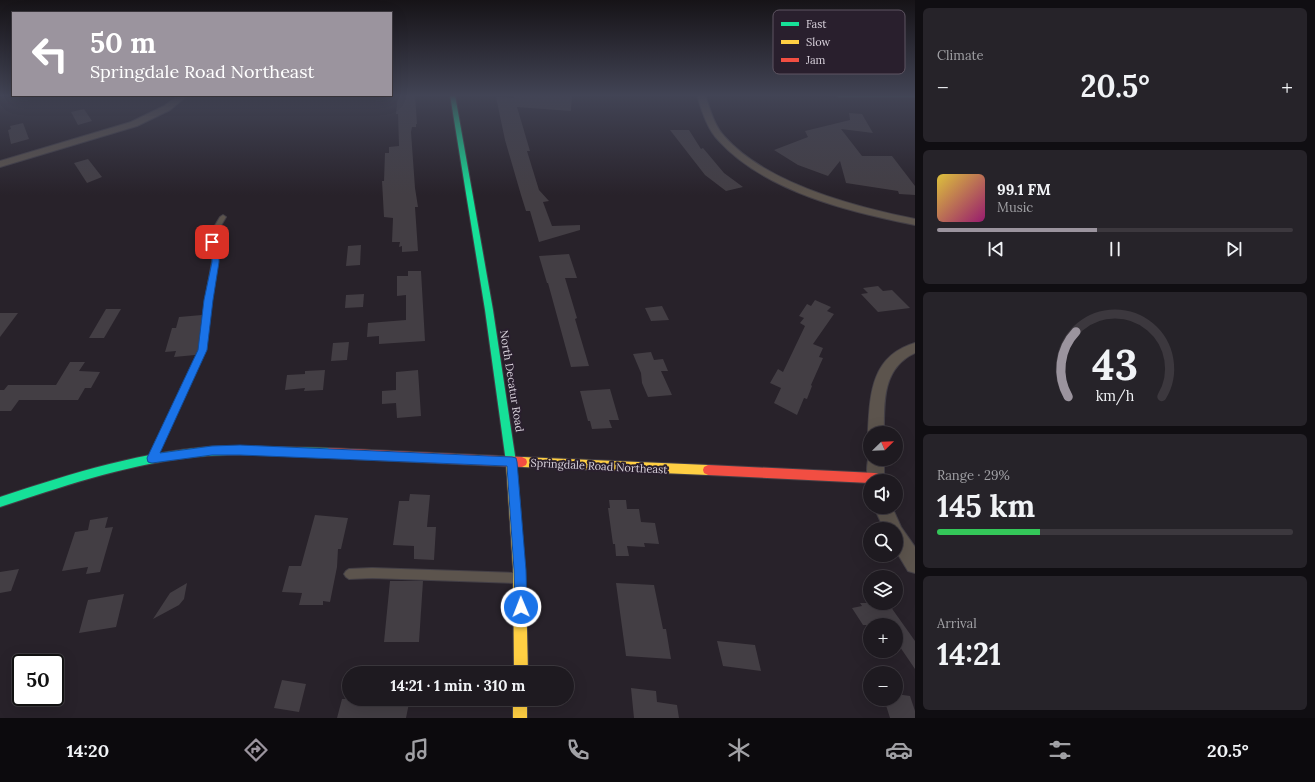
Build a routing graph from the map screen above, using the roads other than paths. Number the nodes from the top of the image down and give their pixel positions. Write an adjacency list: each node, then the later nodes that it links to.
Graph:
1 (119, 129): 4 (street)
2 (458, 129): 10 (main road, North Decatur Road)
3 (715, 129): 6 (street)
4 (0, 164)
5 (223, 217): 9 (lane)
6 (915, 222)
7 (915, 348): 8 (street)
8 (876, 426)
9 (152, 458): 10 (main road, Springdale Road Northeast); 12 (main road, Springdale Road Northeast)
10 (512, 462): 11 (main road, Springdale Road Northeast); 16 (main road, North Decatur Road)
11 (863, 478)
12 (0, 502)
13 (903, 545): 14 (street)
14 (915, 564)
15 (349, 574): 16 (lane)
16 (520, 579): 17 (main road, North Decatur Road)
17 (521, 666)
18 (520, 706): 19 (main road)
19 (520, 718)

